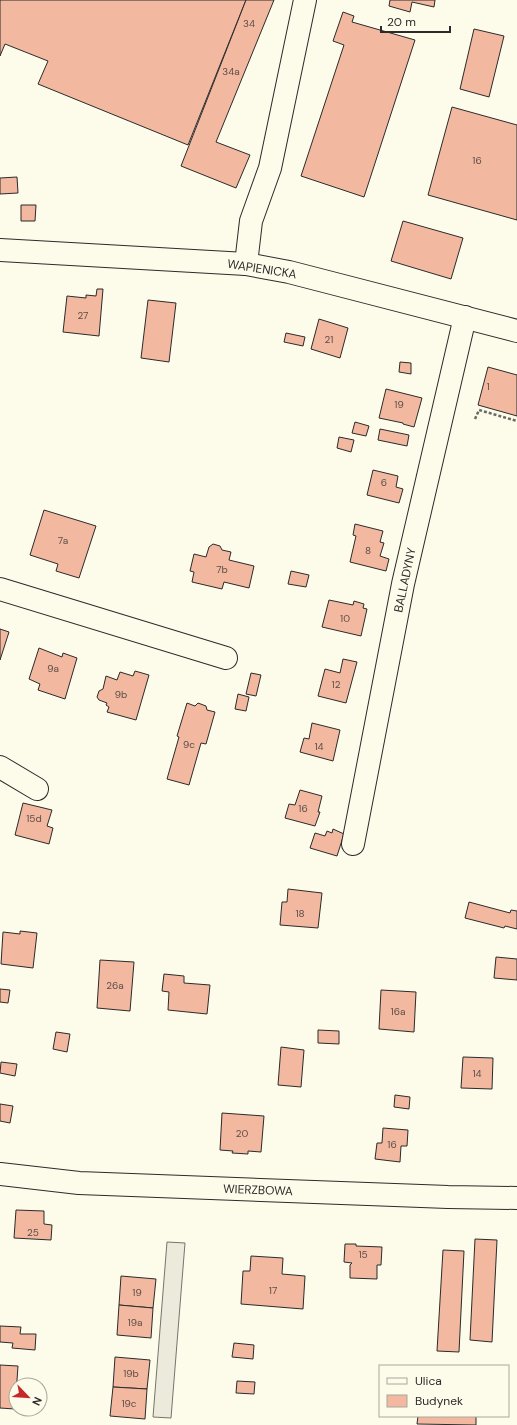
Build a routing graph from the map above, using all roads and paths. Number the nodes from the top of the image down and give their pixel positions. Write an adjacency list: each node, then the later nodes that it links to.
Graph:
1 (304, 0): 3 (street)
2 (0, 250): 3 (street, WAPIENICKA)
3 (246, 264): 4 (street, WAPIENICKA)
4 (465, 317): 5 (street, WAPIENICKA); 12 (street, BALLADYNY)
5 (517, 331)
6 (475, 419): 7 (path)
7 (517, 421)
8 (0, 589): 9 (street)
9 (226, 658)
10 (0, 767): 11 (street)
11 (37, 789)
12 (353, 844)
13 (0, 1174): 14 (street, WIERZBOWA)
14 (517, 1198)

